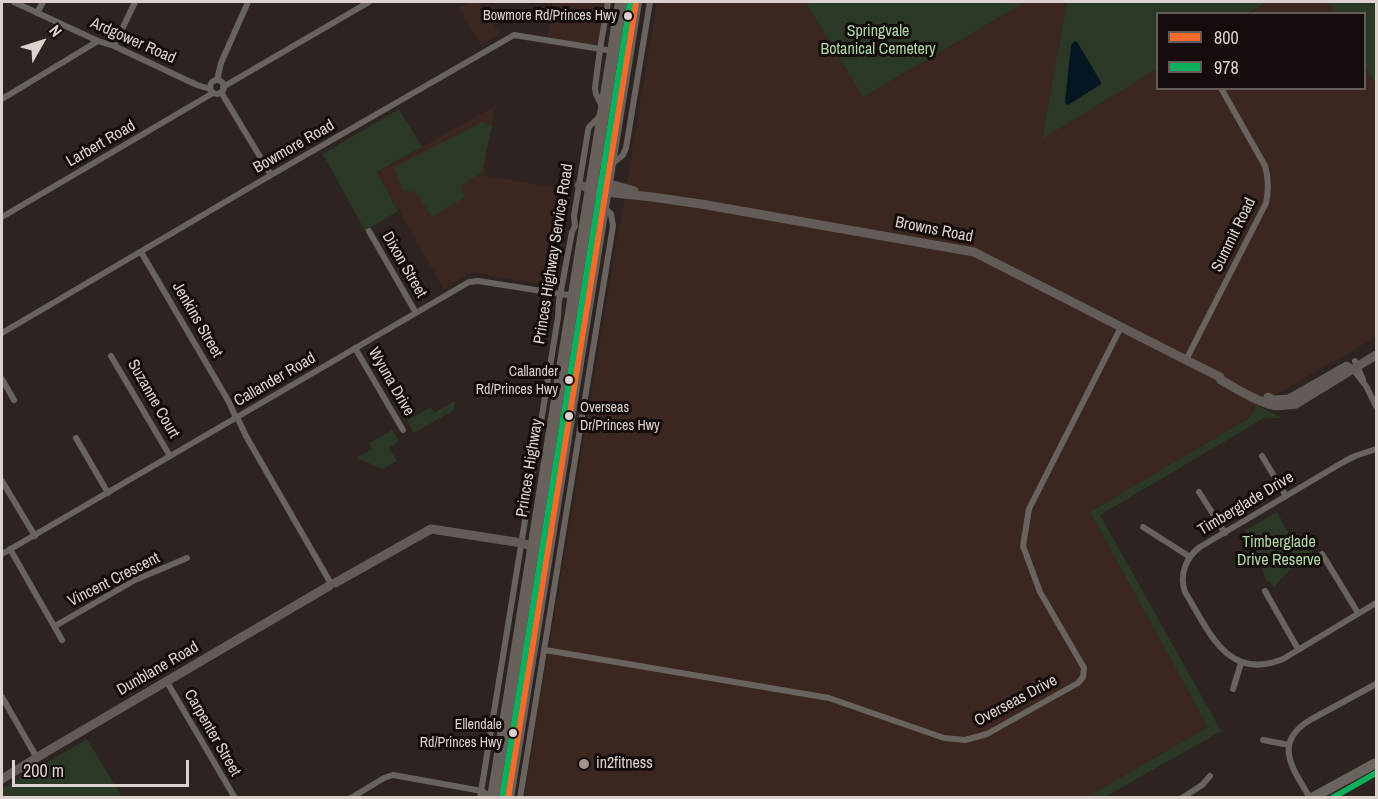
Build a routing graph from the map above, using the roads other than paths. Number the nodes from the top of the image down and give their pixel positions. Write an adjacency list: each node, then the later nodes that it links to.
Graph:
1 (14, 2): 10 (street, Ardgower Road)
2 (42, 2): 10 (street)
3 (135, 2): 12 (street)
4 (248, 2): 18 (street)
5 (369, 2): 19 (street)
6 (608, 2): 13 (street)
7 (621, 2): 14 (highway, Princes Highway)
8 (636, 2): 15 (highway, Princes Highway)
9 (650, 2): 23 (street)
10 (37, 13): 11 (street, Ardgower Road)
11 (98, 41): 12 (street, Ardgower Road); 21 (street)
12 (114, 46): 19 (street, Ardgower Road)
13 (600, 49): 14 (street, Bowmore Road); 22 (street); 24 (street, Bowmore Road)
14 (613, 51): 15 (highway); 16 (highway, Princes Highway)
15 (628, 54): 17 (highway, Princes Highway)
16 (611, 70): 17 (highway); 22 (highway, Princes Highway)
17 (625, 73): 23 (highway, Princes Highway)
18 (217, 80): 19 (street); 19 (street)
19 (217, 90): 24 (street); 28 (street, Larbert Road)
20 (1222, 90): 40 (street, Summit Road)
21 (2, 99)
22 (604, 111): 25 (street, Princes Highway Service Road); 26 (highway, Princes Highway)
23 (609, 167): 26 (highway, Princes Highway)
24 (271, 175): 30 (street, Bowmore Road)
25 (579, 186): 26 (street, Browns Road); 31 (street, Princes Highway Service Road)
26 (599, 187): 27 (highway, Princes Highway); 32 (highway, Princes Highway); 34 (street, Browns Road)
27 (603, 205): 51 (highway, Princes Highway); 72 (street)
28 (2, 217)
29 (369, 231): 33 (street, Dixon Street)
30 (141, 252): 35 (street, Bowmore Road); 45 (street, Jenkins Street)
31 (561, 294): 32 (street, Callander Road); 33 (street, Callander Road); 59 (street, Princes Highway Service Road)
32 (574, 297): 59 (highway, Princes Highway)
33 (417, 313): 36 (street, Callander Road)
34 (1121, 327): 40 (street, Browns Road); 72 (street, Overseas Drive)
35 (2, 333)
36 (355, 348): 45 (street, Callander Road); 46 (street, Wyuna Drive)
37 (1377, 350): 41 (street, Browns Road)
38 (1377, 355): 41 (street, Browns Road)
39 (111, 356): 49 (street, Suzanne Court)
40 (1186, 360): 41 (street, Browns Road)
41 (1354, 365): 44 (street)
42 (2, 379): 43 (street)
43 (14, 400)
44 (1377, 406)
45 (237, 418): 49 (street, Callander Road); 65 (street, Jenkins Street)
46 (403, 430)
47 (76, 438): 54 (street)
48 (1377, 449): 55 (street, Timberglade Drive)
49 (170, 456): 54 (street, Callander Road)
50 (1262, 456): 55 (street)
51 (563, 458): 59 (highway); 85 (highway, Princes Highway)
52 (2, 481): 58 (street)
53 (1199, 492): 57 (street)
54 (108, 493): 58 (street, Callander Road)
55 (1286, 496): 57 (street, Timberglade Drive)
56 (1143, 527): 63 (street)
57 (1225, 533): 63 (street, Timberglade Drive)
58 (34, 536): 60 (street, Callander Road)
59 (528, 545): 65 (street, Dunblane Road); 84 (street, Princes Highway Service Road); 84 (highway, Princes Highway)
60 (10, 549): 62 (street, Callander Road); 69 (street, Vincent Crescent)
61 (1322, 554): 68 (street)
62 (2, 555)
63 (1190, 557): 73 (street, Timberglade Drive)
64 (186, 558): 69 (street, Vincent Crescent)
65 (332, 583): 74 (street, Dunblane Road)
66 (1264, 591): 71 (street)
67 (1377, 603): 68 (street)
68 (1358, 614): 71 (street)
69 (55, 626): 70 (street, Vincent Crescent)
70 (62, 640)
71 (1298, 649): 73 (street)
72 (545, 650): 85 (street)
73 (1241, 663): 76 (street)
74 (166, 682): 80 (street, Dunblane Road); 86 (street, Carpenter Street)
75 (1377, 684): 79 (street)
76 (1233, 689)
77 (2, 697): 80 (street)
78 (1263, 740): 79 (street)
79 (1289, 745): 89 (street)
80 (37, 758): 83 (street, Dunblane Road)
81 (1375, 767): 89 (main road)
82 (1210, 776): 88 (street)
83 (2, 779)
84 (487, 795): 85 (highway); 87 (street)
85 (512, 796)
86 (235, 798)
87 (351, 798)
88 (1182, 798)
89 (1311, 798)

